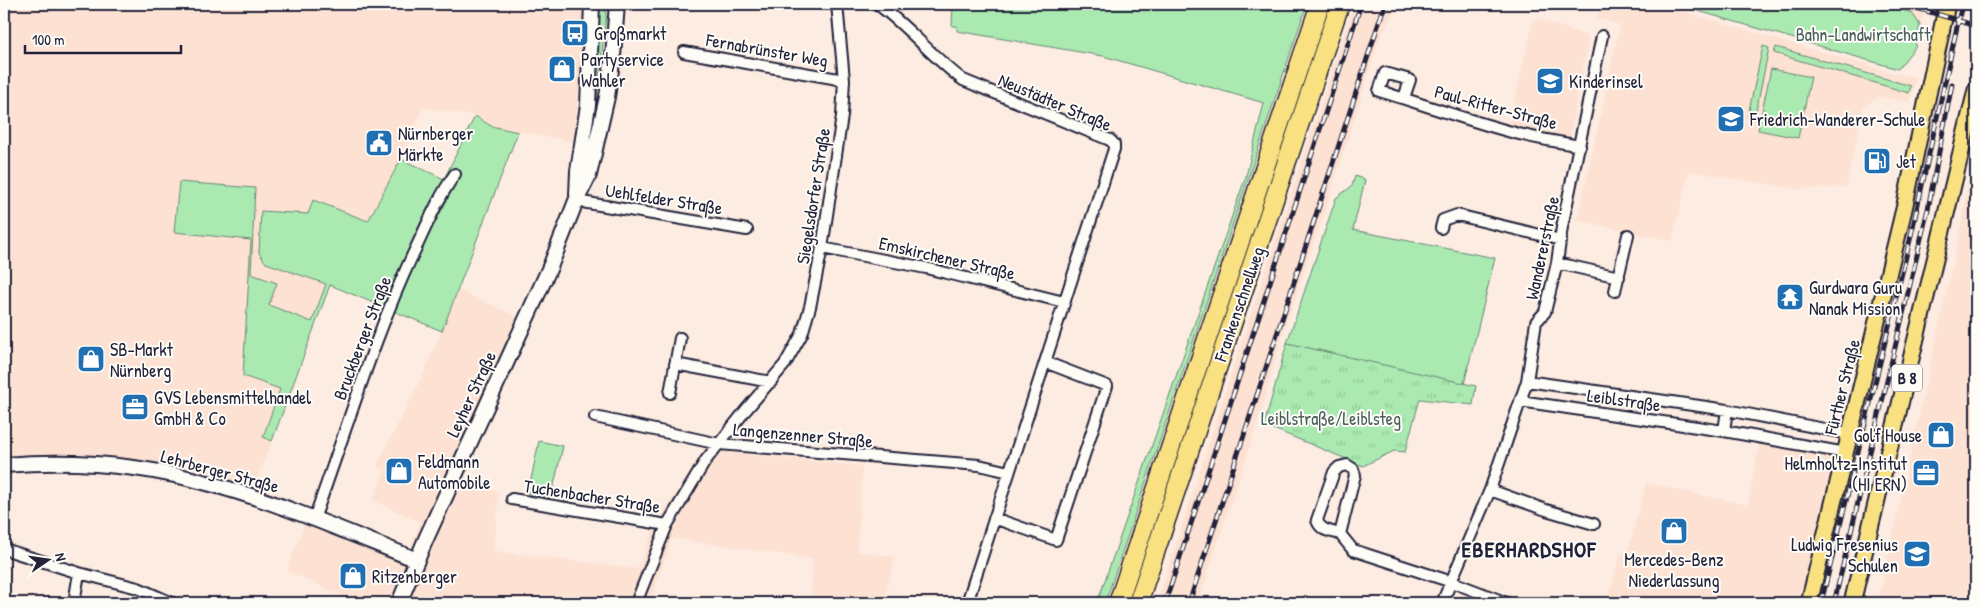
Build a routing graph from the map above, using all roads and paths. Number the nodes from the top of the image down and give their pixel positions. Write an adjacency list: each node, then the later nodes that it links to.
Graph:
1 (592, 4): 15 (main road, Leyher Straße)
2 (617, 4): 15 (main road, Leyher Straße)
3 (838, 4): 10 (street, Siegelsdorfer Straße)
4 (876, 4): 24 (street, Neustädter Straße)
5 (1320, 4): 58 (highway, Frankenschnellweg)
6 (1340, 4): 59 (highway, Frankenschnellweg)
7 (1947, 4): 36 (main road, Fürther Straße / B 8)
8 (1602, 36): 13 (street, Wandererstraße)
9 (684, 52): 10 (street, Fernabrünster Weg)
10 (844, 80): 20 (street, Siegelsdorfer Straße)
11 (1976, 90): 63 (main road, B 8)
12 (1404, 98): 13 (street, Paul-Ritter-Straße)
13 (1580, 146): 19 (street, Wandererstraße)
14 (455, 174): 45 (street, Bruckberger Straße)
15 (576, 201): 17 (street, Uehlfelder Straße); 50 (main road, Leyher Straße)
16 (1440, 228): 19 (street)
17 (747, 230)
18 (1628, 235): 22 (street)
19 (1560, 240): 21 (street, Wandererstraße)
20 (822, 248): 24 (street, Emskirchener Straße); 29 (street, Siegelsdorfer Straße)
21 (1557, 263): 22 (street); 28 (street, Wandererstraße)
22 (1618, 277): 23 (street)
23 (1615, 291)
24 (1064, 302): 26 (street, Neustädter Straße)
25 (680, 338): 27 (street)
26 (1045, 362): 41 (street, Neustädter Straße); 44 (street)
27 (676, 364): 29 (street); 30 (street)
28 (1527, 381): 31 (street, Wandererstraße); 32 (street, Leiblstraße)
29 (771, 382): 37 (street, Siegelsdorfer Straße)
30 (670, 393)
31 (1520, 401): 35 (street, Leiblstraße); 42 (street, Wandererstraße)
32 (1726, 410): 34 (street, Leiblstraße); 35 (street)
33 (595, 417): 37 (street, Langenzenner Straße)
34 (1824, 430): 36 (street, Leiblstraße); 38 (street)
35 (1724, 431): 38 (street, Leiblstraße)
36 (1850, 434): 39 (main road, Fürther Straße / B 8)
37 (719, 444): 41 (street, Langenzenner Straße); 47 (street, Siegelsdorfer Straße)
38 (1820, 447): 39 (street, Leiblstraße)
39 (1846, 453): 62 (main road, Fürther Straße / B 8)
40 (4, 465): 45 (main road, Lehrberger Straße)
41 (1009, 472): 44 (street, Neustädter Straße)
42 (1490, 490): 46 (street); 52 (street, Wandererstraße)
43 (512, 499): 47 (street, Tuchenbacher Straße)
44 (994, 518): 57 (street, Neustädter Straße)
45 (314, 519): 50 (main road, Lehrberger Straße)
46 (1594, 524)
47 (667, 525): 56 (street, Siegelsdorfer Straße)
48 (1340, 534): 48 (street); 52 (street)
49 (4, 549): 51 (street)
50 (417, 560): 55 (main road, Leyher Straße)
51 (79, 573): 53 (street); 54 (street)
52 (1452, 582): 60 (street, Wandererstraße); 61 (street)
53 (74, 603)
54 (172, 603)
55 (399, 603)
56 (636, 603)
57 (967, 603)
58 (1118, 603)
59 (1138, 603)
60 (1442, 603)
61 (1507, 603)
62 (1809, 603)
63 (1852, 603)

